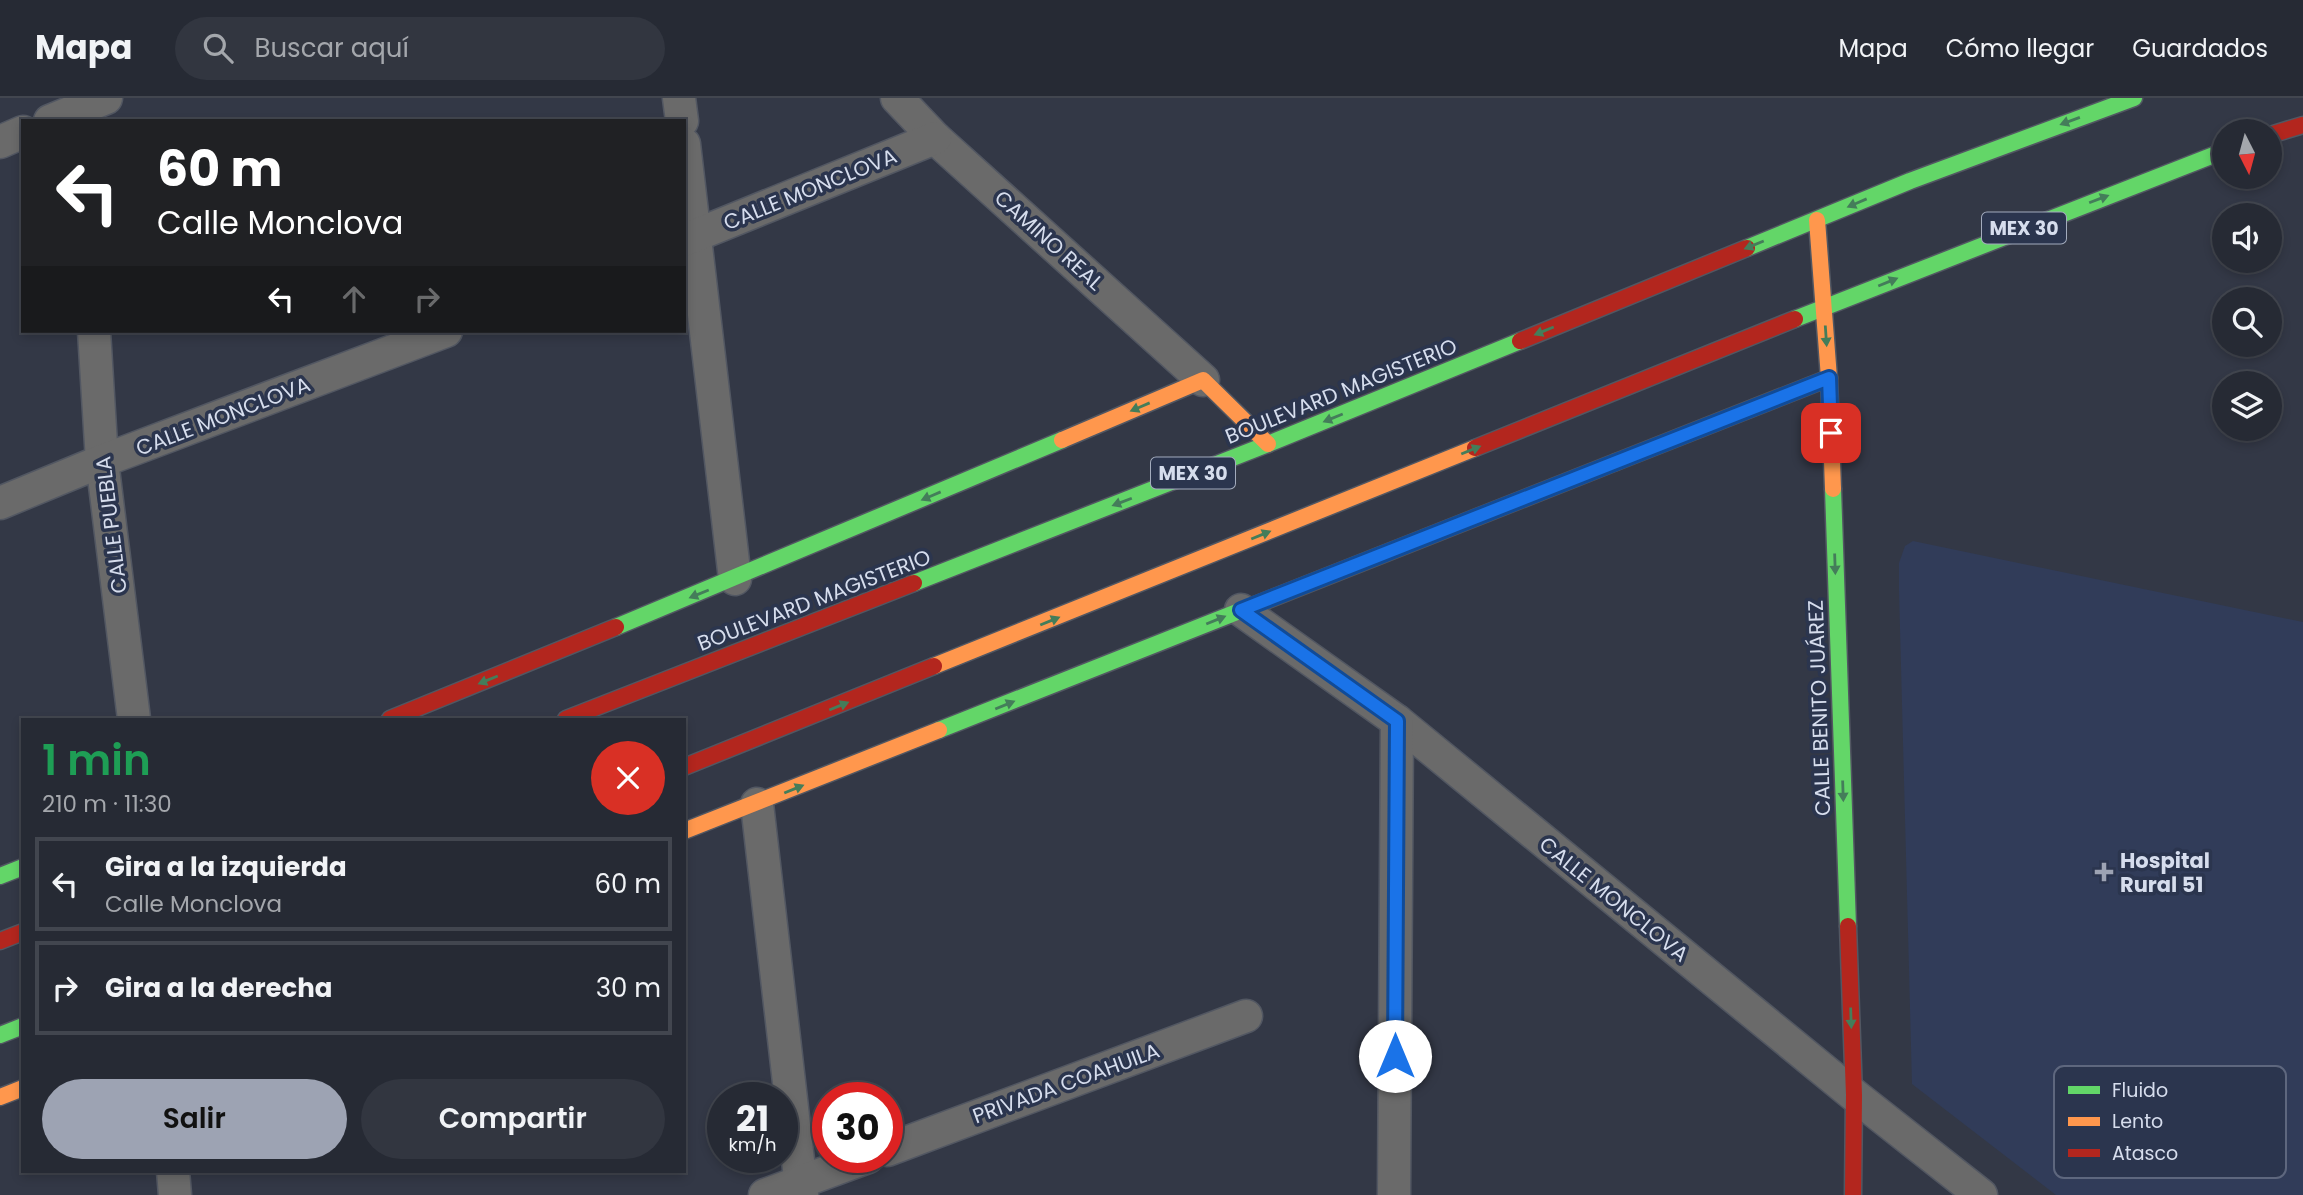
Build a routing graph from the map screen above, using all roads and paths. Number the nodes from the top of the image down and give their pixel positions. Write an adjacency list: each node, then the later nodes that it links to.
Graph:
1 (679, 98): 6 (street)
2 (897, 98): 10 (street, CAMINO REAL)
3 (2134, 98): 14 (main road, MEX 30, one-way to 14)
4 (87, 106): 5 (street)
5 (55, 119)
6 (682, 119)
7 (2303, 125): 8 (main road)
8 (2282, 131)
9 (21, 133): 11 (street)
10 (935, 138): 15 (street, CALLE MONCLOVA); 20 (street, CAMINO REAL)
11 (0, 142)
12 (2212, 155): 16 (main road, MEX 30, one-way to 12)
13 (686, 182): 15 (street)
14 (1817, 219): 16 (main road, CALLE BENITO JUÁREZ); 21 (main road, BOULEVARD MAGISTERIO / MEX 30, one-way to 21)
15 (689, 238): 24 (street)
16 (1824, 307): 19 (main road, CALLE BENITO JUÁREZ, one-way to 19); 30 (main road, MEX 30, one-way to 16)
17 (94, 333): 22 (street, CALLE PUEBLA)
18 (441, 333): 22 (street, CALLE MONCLOVA)
19 (1829, 378): 25 (main road); 41 (main road, CALLE BENITO JUÁREZ, one-way to 41)
20 (1203, 380): 21 (main road); 24 (main road, one-way to 24)
21 (1268, 444): 28 (main road, BOULEVARD MAGISTERIO / MEX 30, one-way to 28)
22 (102, 461): 23 (street, CALLE MONCLOVA); 26 (street, CALLE PUEBLA)
23 (0, 503)
24 (735, 579): 27 (main road, one-way to 27)
25 (1241, 610): 29 (street, CALLE MONCLOVA); 31 (main road, one-way to 25)
26 (134, 718)
27 (392, 718)
28 (569, 718)
29 (1397, 721): 41 (street, CALLE MONCLOVA); 49 (street)
30 (686, 766)
31 (757, 804): 32 (main road); 46 (street)
32 (686, 830)
33 (21, 868): 34 (main road)
34 (0, 876)
35 (21, 933): 36 (main road)
36 (0, 941)
37 (1246, 1016): 43 (street, PRIVADA COAHUILA)
38 (21, 1027): 39 (main road)
39 (0, 1035)
40 (21, 1089): 42 (main road)
41 (1854, 1095): 50 (main road, CALLE BENITO JUÁREZ); 51 (street, CALLE MONCLOVA)
42 (0, 1097)
43 (903, 1144)
44 (173, 1173): 47 (street)
45 (834, 1173): 46 (street)
46 (802, 1188): 48 (street)
47 (175, 1195)
48 (765, 1195)
49 (1394, 1195)
50 (1853, 1195)
51 (1981, 1195)

